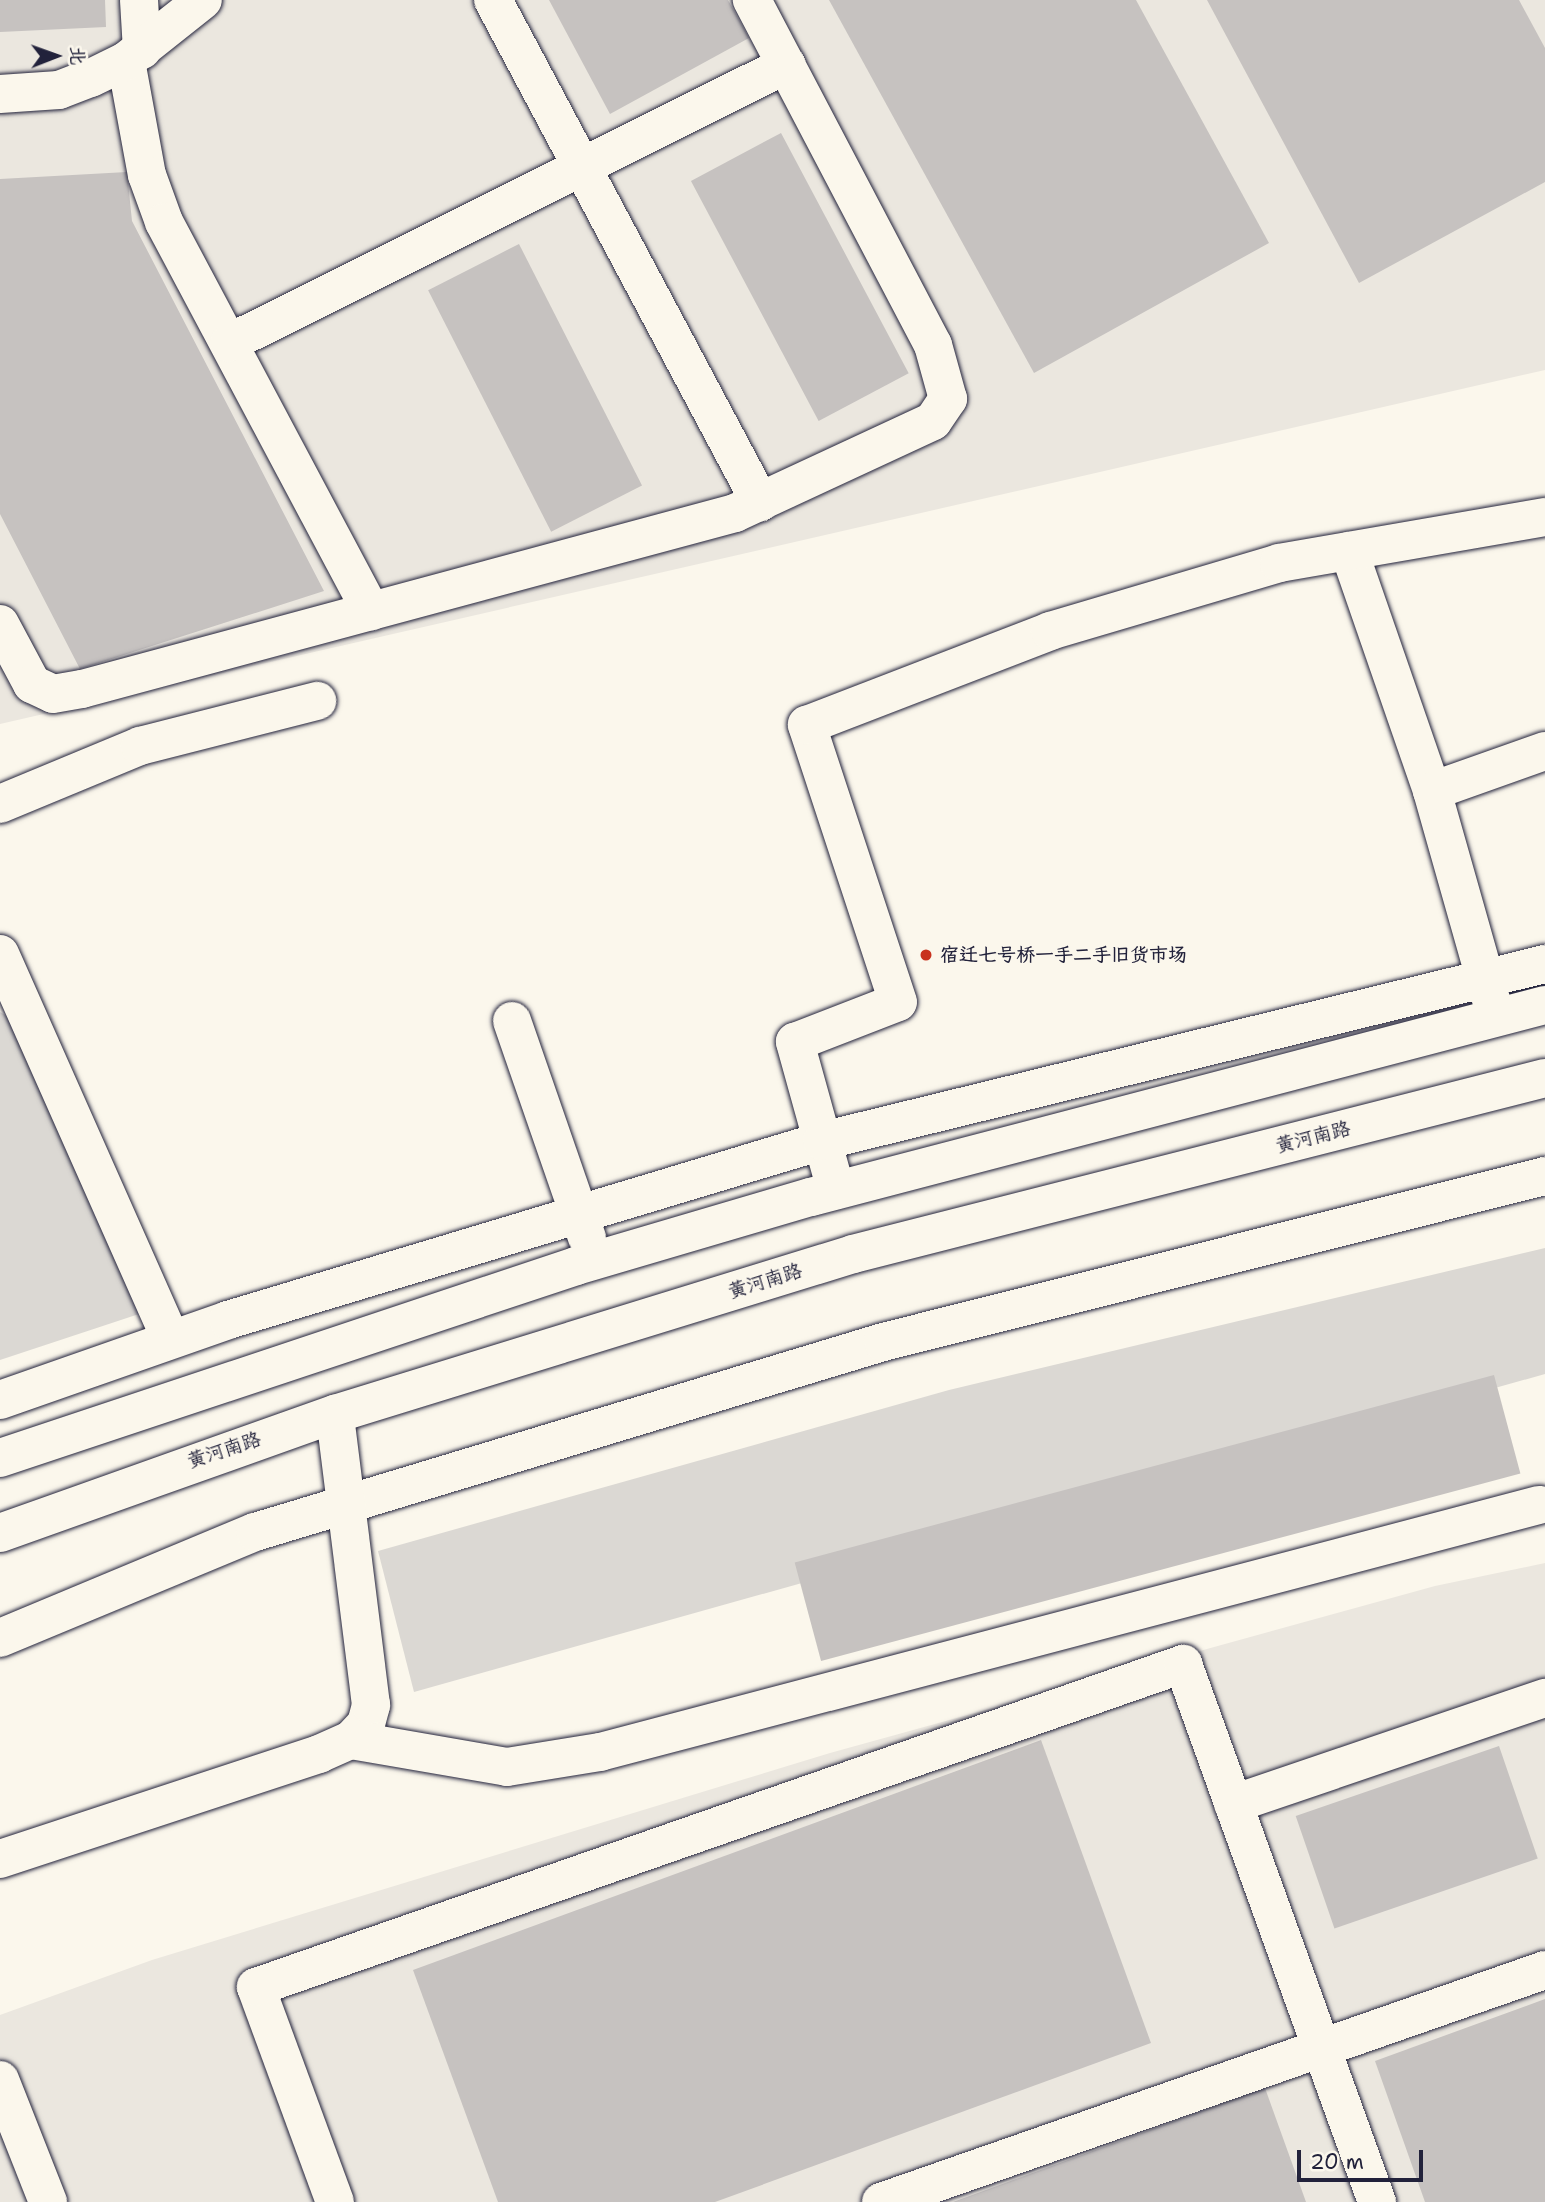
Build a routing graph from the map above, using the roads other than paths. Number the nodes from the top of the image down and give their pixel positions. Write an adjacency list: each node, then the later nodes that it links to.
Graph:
1 (139, 0): 5 (main road)
2 (203, 0): 5 (main road)
3 (493, 0): 8 (main road)
4 (752, 0): 6 (main road)
5 (134, 56): 7 (main road); 9 (main road)
6 (786, 65): 8 (main road); 10 (main road)
7 (0, 94)
8 (582, 167): 9 (main road); 10 (main road)
9 (229, 343): 13 (main road)
10 (760, 502): 13 (main road)
11 (1545, 517): 12 (main road)
12 (1349, 551): 17 (main road); 26 (main road)
13 (371, 611): 14 (main road)
14 (0, 624)
15 (317, 701): 18 (main road)
16 (1545, 751): 17 (main road)
17 (1432, 792): 21 (main road)
18 (0, 804)
19 (0, 954): 31 (main road)
20 (1545, 964): 21 (main road)
21 (1485, 978): 23 (main road); 26 (main road)
22 (1545, 1005): 23 (main road)
23 (1496, 1018): 28 (main road)
24 (512, 1021): 29 (main road)
25 (1545, 1078): 33 (main road, 黄河南路)
26 (822, 1141): 28 (main road); 29 (main road)
27 (1545, 1176): 35 (main road)
28 (836, 1190): 30 (main road)
29 (579, 1214): 30 (main road); 31 (main road)
30 (595, 1260): 34 (main road)
31 (171, 1339): 32 (main road)
32 (0, 1400)
33 (335, 1414): 35 (main road); 37 (main road, 黄河南路)
34 (0, 1458)
35 (346, 1503): 38 (main road); 40 (main road)
36 (1539, 1505): 40 (main road)
37 (0, 1533)
38 (0, 1638)
39 (1545, 1698): 41 (main road)
40 (351, 1740): 42 (main road)
41 (1233, 1804): 44 (main road); 47 (main road)
42 (0, 1859)
43 (1545, 1970): 44 (main road)
44 (1322, 2050): 48 (main road); 49 (main road)
45 (0, 2080): 46 (main road)
46 (48, 2202)
47 (335, 2202)
48 (881, 2202)
49 (1377, 2202)

